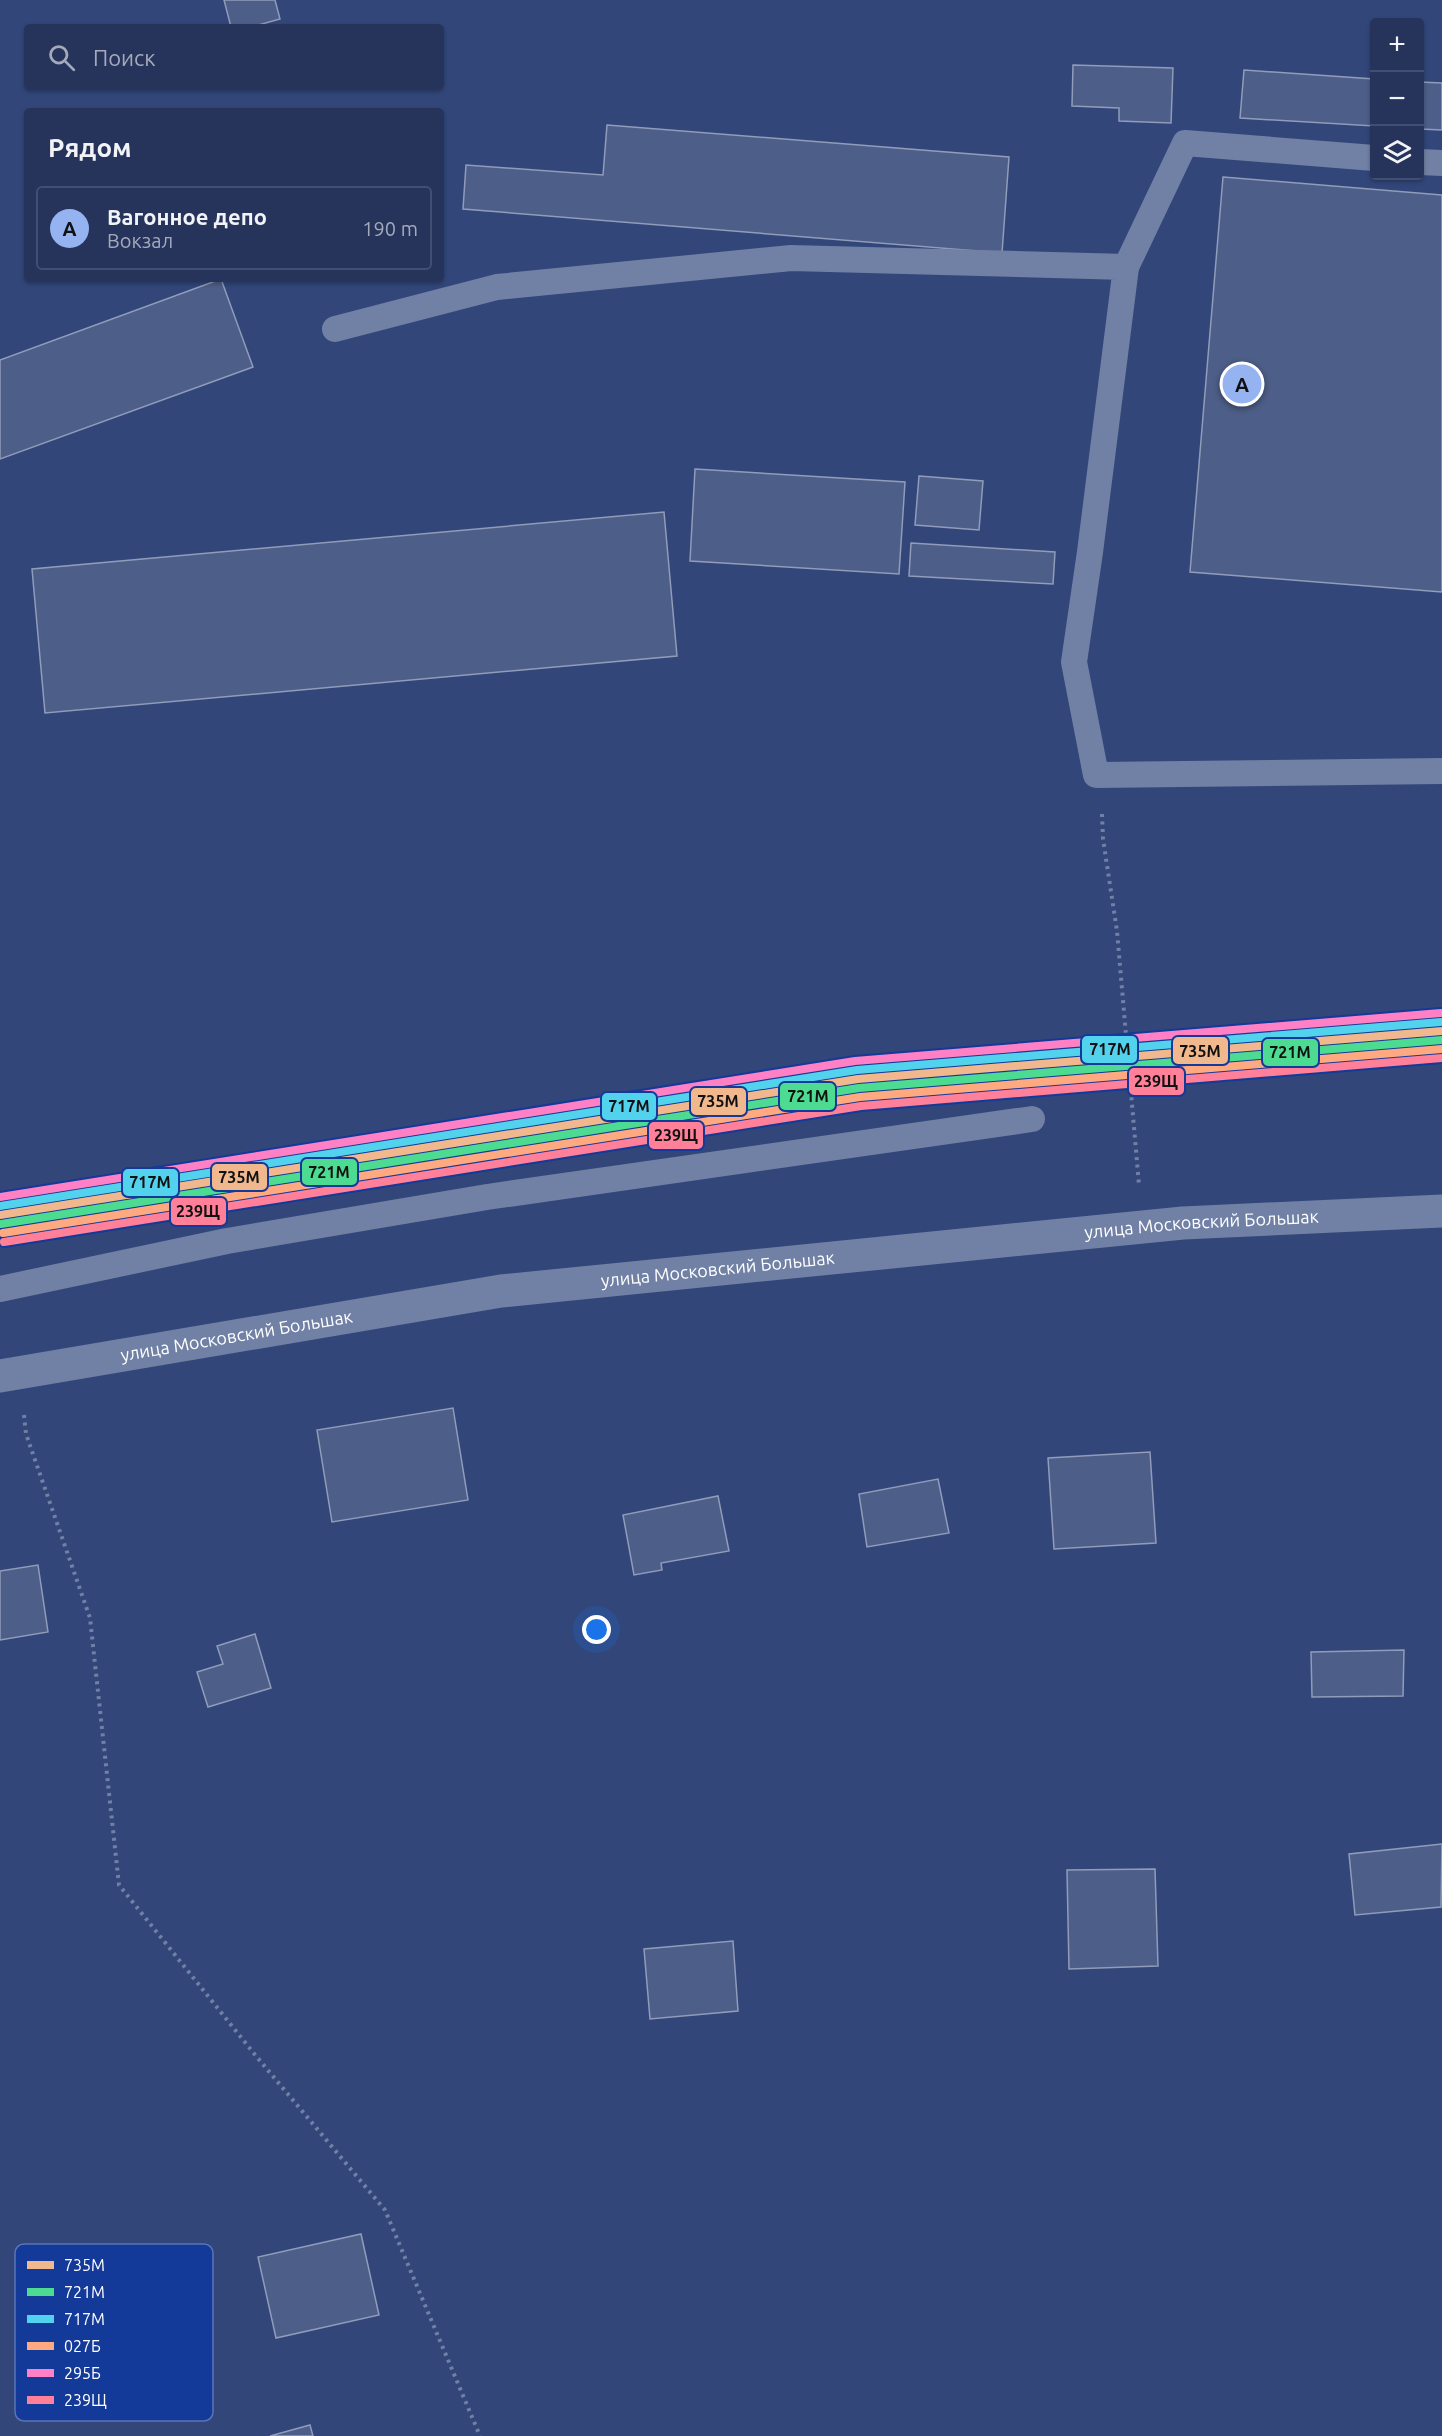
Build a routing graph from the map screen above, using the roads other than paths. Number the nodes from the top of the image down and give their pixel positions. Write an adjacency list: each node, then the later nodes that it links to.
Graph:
1 (1370, 158): 4 (lane)
2 (1424, 162): 3 (lane)
3 (1442, 164)
4 (1126, 267): 5 (lane); 6 (lane)
5 (335, 330)
6 (1442, 771)
7 (1032, 1119): 9 (lane)
8 (1442, 1211): 10 (street, улица Московский Большак)
9 (0, 1289)
10 (10, 1374)

